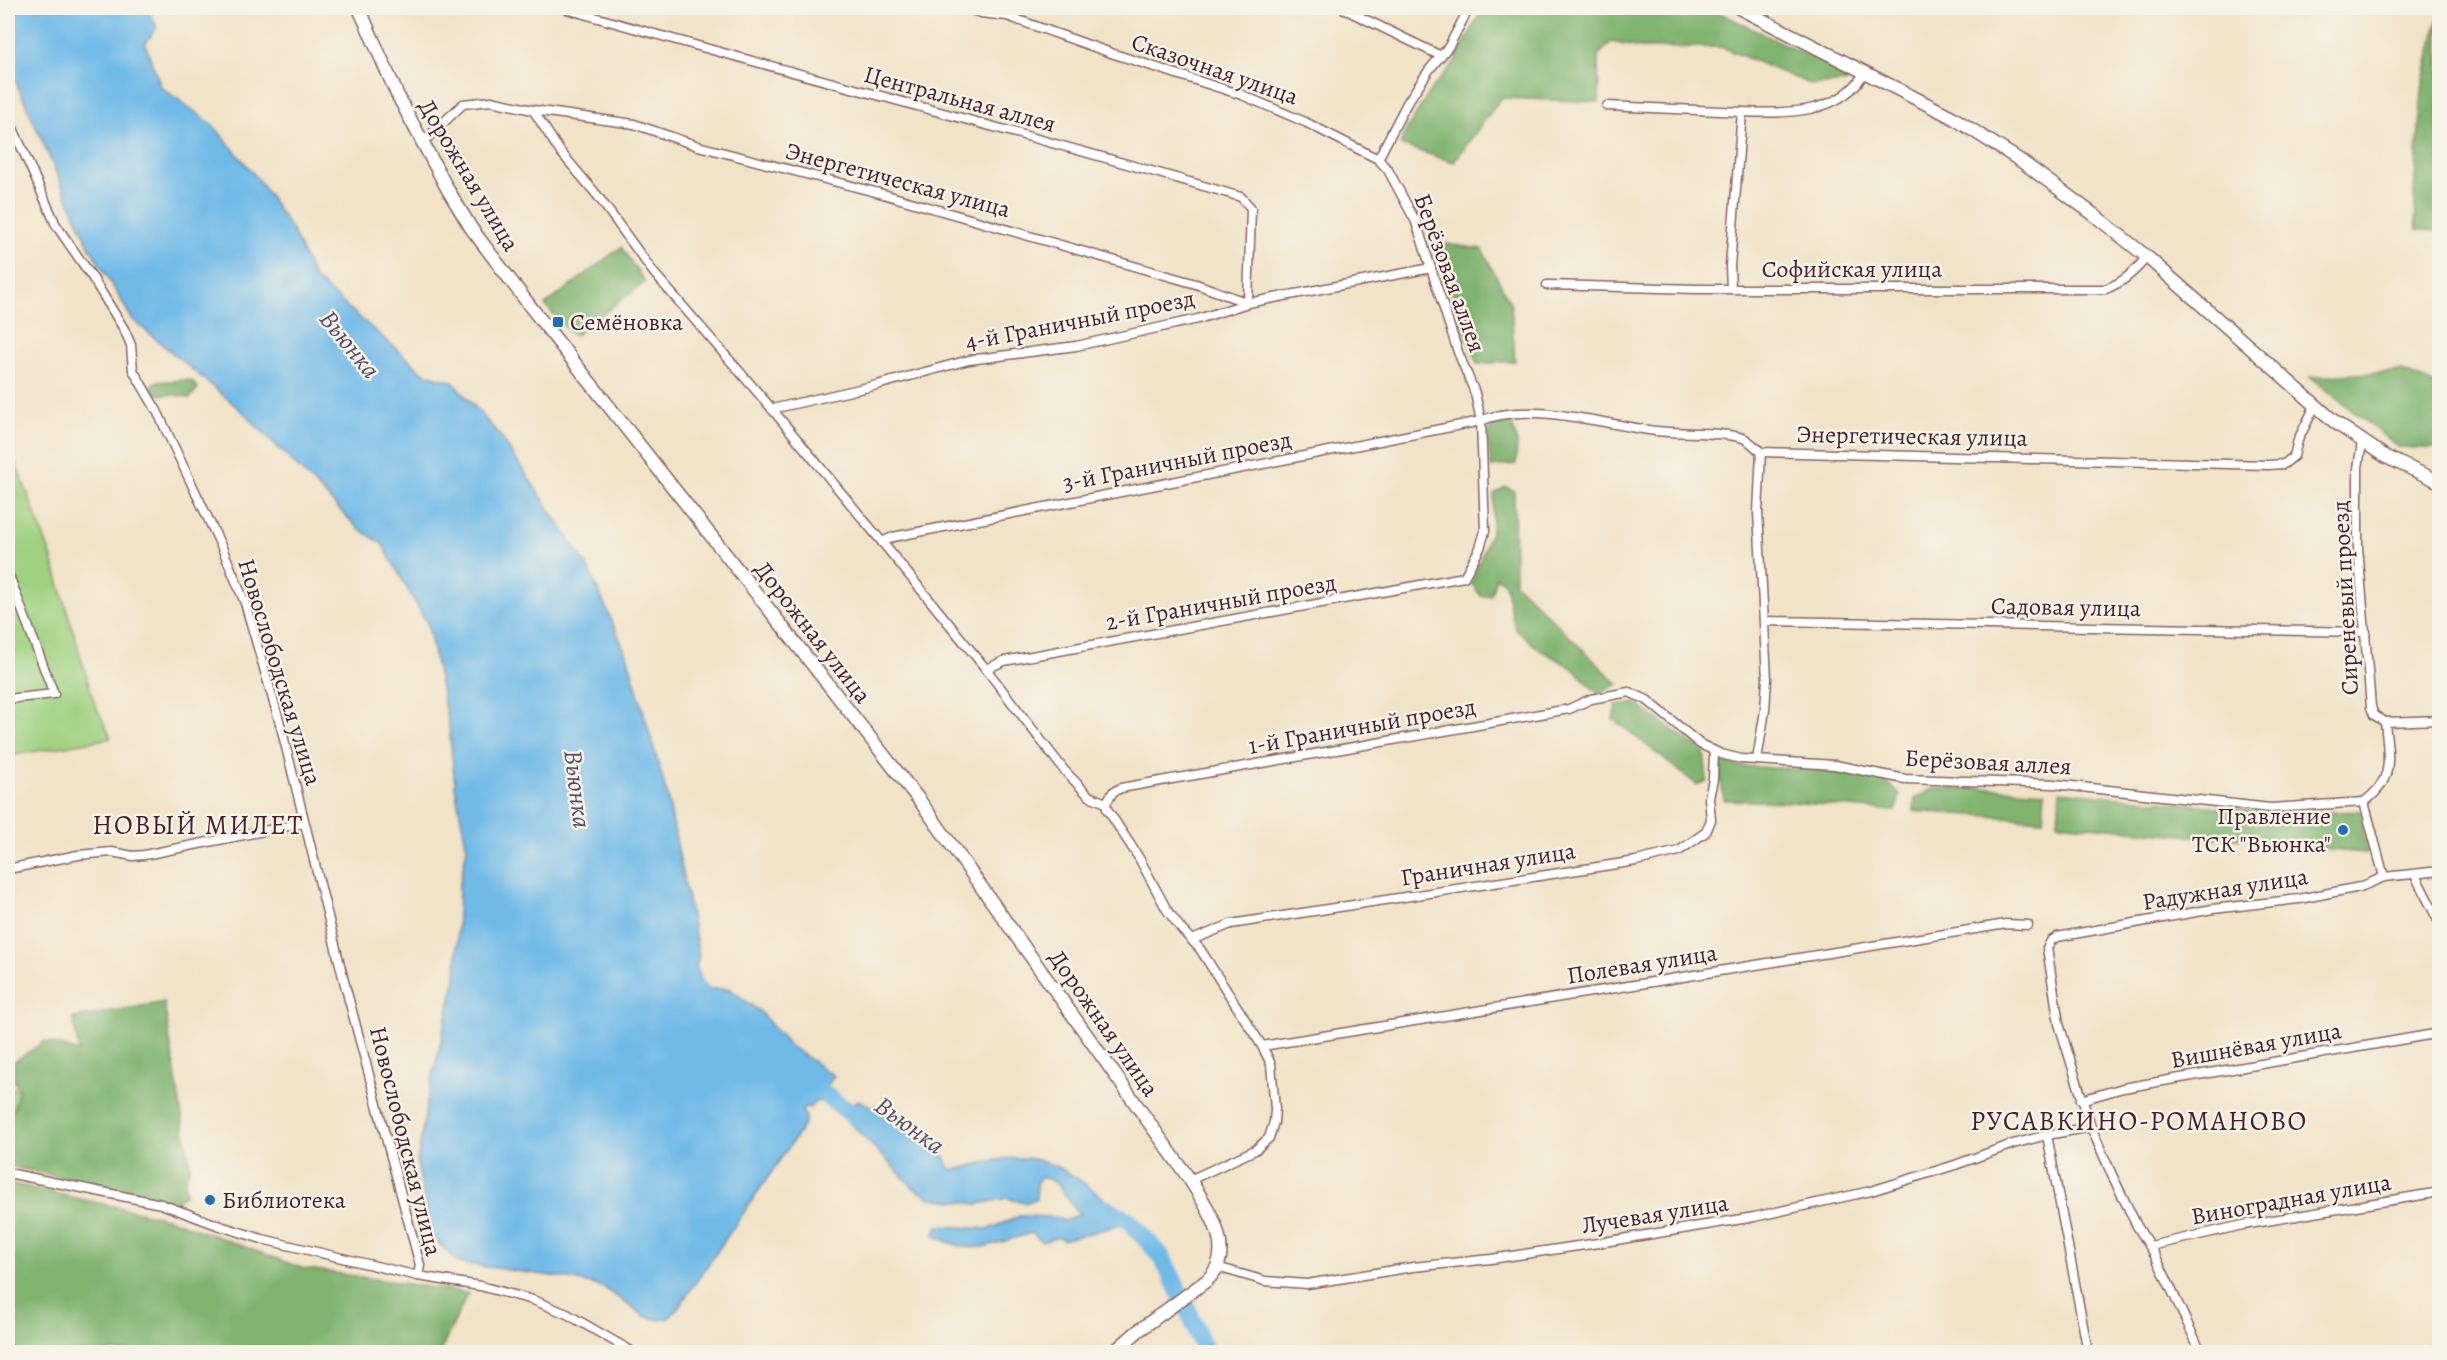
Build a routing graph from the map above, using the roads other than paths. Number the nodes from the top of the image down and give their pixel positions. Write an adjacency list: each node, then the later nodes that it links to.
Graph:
1 (359, 8): 13 (main road, Дорожная улица)
2 (563, 8): 19 (street, Центральная аллея)
3 (965, 8): 14 (street, Сказочная улица)
4 (1342, 8): 7 (street)
5 (1469, 8): 7 (street)
6 (1739, 8): 8 (main road)
7 (1441, 56): 14 (street)
8 (1865, 71): 11 (street); 15 (main road)
9 (1607, 106): 11 (street)
10 (533, 110): 13 (street, Энергетическая улица); 19 (street, Энергетическая улица); 21 (street)
11 (1742, 112): 18 (street)
12 (8, 117): 40 (street, Новослободская улица)
13 (422, 143): 54 (main road, Дорожная улица)
14 (1378, 159): 16 (street, Берёзовая аллея)
15 (2146, 257): 18 (street, Софийская улица); 20 (main road)
16 (1431, 268): 19 (street, 4-й Граничный проезд); 22 (street, Берёзовая аллея)
17 (1547, 285): 18 (street, Софийская улица)
18 (1731, 289)
19 (1248, 303): 21 (street, 4-й Граничный проезд)
20 (2315, 406): 23 (main road); 24 (street, Энергетическая улица)
21 (772, 409): 26 (street)
22 (1481, 421): 24 (street, Энергетическая улица); 26 (street, 3-й Граничный проезд); 28 (street, Берёзовая аллея)
23 (2362, 442): 25 (main road); 30 (street, Сиреневый проезд)
24 (1761, 452): 29 (street)
25 (2439, 482)
26 (882, 542): 31 (street)
27 (8, 573): 33 (street)
28 (1464, 577): 31 (street, 2-й Граничный проезд)
29 (1765, 621): 30 (street, Садовая улица); 37 (street)
30 (2366, 632): 35 (street, Сиреневый проезд)
31 (986, 669): 39 (street)
32 (1629, 692): 36 (street, Берёзовая аллея); 39 (street, 1-й Граничный проезд)
33 (8, 699)
34 (2439, 720): 35 (street)
35 (2385, 722): 38 (street, Сиреневый проезд)
36 (1714, 751): 37 (street, Берёзовая аллея); 47 (street, Граничная улица)
37 (1757, 760): 38 (street, Берёзовая аллея)
38 (2364, 802): 44 (street)
39 (1106, 803): 47 (street)
40 (304, 823): 41 (street); 58 (street, Новослободская улица)
41 (8, 869)
42 (2439, 871): 43 (street, Радужная улица)
43 (2415, 874): 44 (street, Радужная улица); 45 (street)
44 (2384, 877): 50 (street, Радужная улица)
45 (2439, 924)
46 (2028, 925): 49 (street, Полевая улица)
47 (1192, 940): 49 (street)
48 (2439, 1033): 50 (street, Вишнёвая улица)
49 (1262, 1046): 54 (street)
50 (2081, 1100): 51 (street)
51 (2091, 1127): 52 (street, Лучевая улица); 56 (street)
52 (2047, 1135): 57 (street, Лучевая улица); 62 (street)
53 (8, 1173): 58 (street)
54 (1190, 1180): 57 (main road, Дорожная улица)
55 (2439, 1192): 56 (street, Виноградная улица)
56 (2150, 1246): 63 (street)
57 (1217, 1267): 61 (main road)
58 (418, 1276): 60 (street)
59 (2439, 1349): 64 (street)
60 (633, 1353)
61 (1114, 1353)
62 (2088, 1353)
63 (2201, 1353)
64 (2422, 1353)

